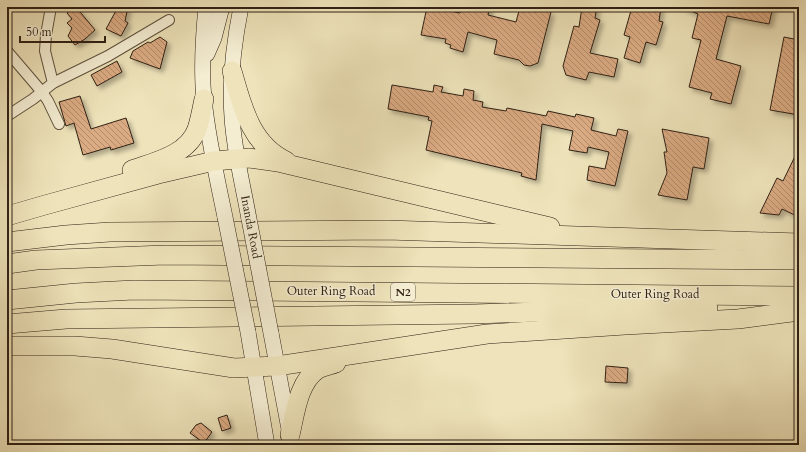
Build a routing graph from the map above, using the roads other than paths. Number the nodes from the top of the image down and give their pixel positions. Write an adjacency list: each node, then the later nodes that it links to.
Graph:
1 (51, 7): 10 (street)
2 (198, 7): 8 (main road)
3 (206, 7): 8 (main road, Inanda Road)
4 (222, 7): 8 (main road)
5 (241, 7): 9 (main road, Inanda Road)
6 (169, 20): 10 (street)
7 (7, 51): 11 (street)
8 (203, 62): 12 (main road, Inanda Road)
9 (232, 71): 15 (main road, Inanda Road); 17 (highway)
10 (53, 83): 11 (street)
11 (42, 92): 13 (street); 14 (street)
12 (204, 99): 16 (main road, Inanda Road); 18 (highway)
13 (7, 116)
14 (59, 124)
15 (237, 158): 16 (highway); 17 (highway); 31 (main road, Inanda Road, bridge)
16 (214, 161): 18 (highway); 32 (main road, Inanda Road, bridge)
17 (300, 167): 20 (highway)
18 (45, 205): 19 (highway)
19 (7, 216)
20 (600, 236): 21 (highway); 22 (highway)
21 (7, 242)
22 (799, 243)
23 (799, 260): 24 (highway)
24 (7, 264)
25 (799, 296): 26 (highway, Outer Ring Road / N2)
26 (7, 300)
27 (799, 310): 28 (highway); 30 (highway)
28 (7, 324)
29 (7, 346): 32 (highway)
30 (366, 352): 31 (highway); 33 (highway)
31 (277, 366): 32 (highway); 33 (main road, Inanda Road)
32 (253, 368): 34 (main road, Inanda Road)
33 (291, 440)
34 (267, 445)

